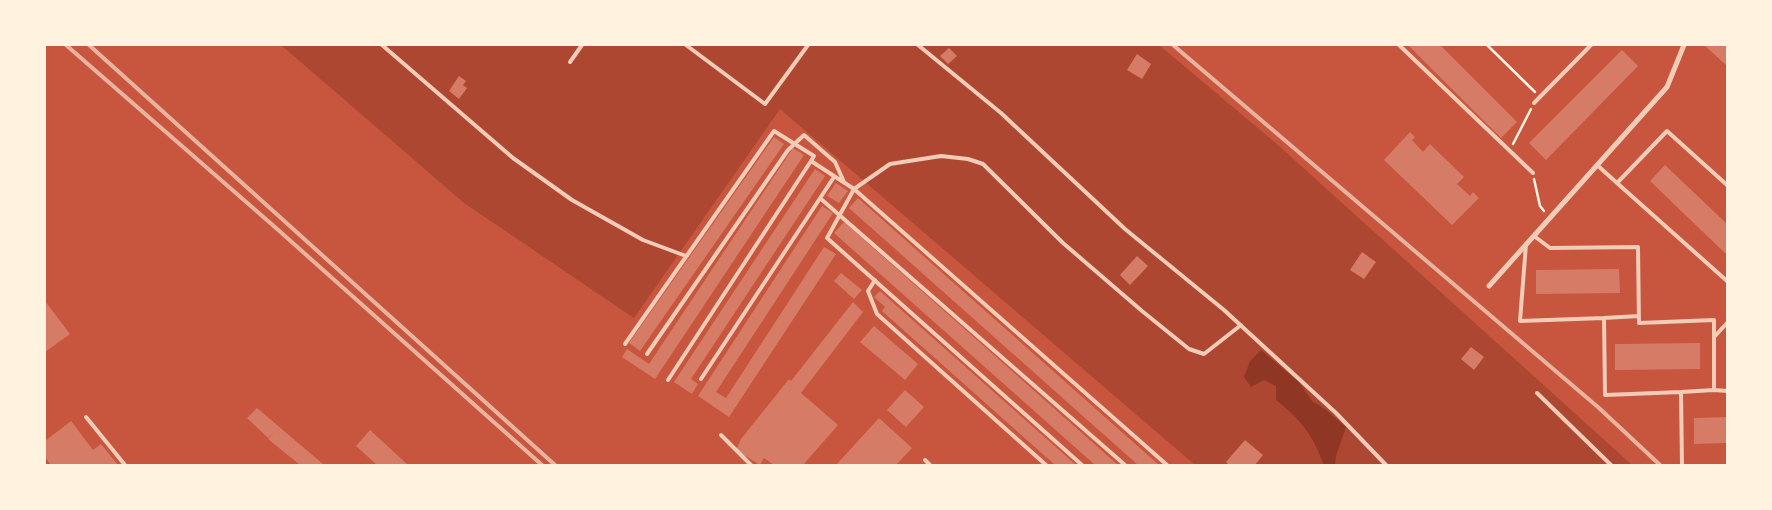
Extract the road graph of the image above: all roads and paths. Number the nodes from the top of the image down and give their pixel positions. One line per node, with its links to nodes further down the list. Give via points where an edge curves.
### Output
1 (382, 45): 26 (lane, via 513,158 572,200 643,240)
2 (582, 45): 10 (lane)
3 (686, 45): 4 (lane, via 765,104)
4 (808, 45)
5 (918, 45): 33 (lane, via 1001,113 1125,229)
6 (1400, 45): 13 (lane)
7 (1488, 45): 11 (path)
8 (1591, 45): 11 (lane)
9 (1684, 45): 15 (street, via 1667,87)
10 (570, 62)
11 (1540, 97): 12 (lane)
12 (1534, 103): 13 (path)
13 (1510, 151): 16 (lane)
14 (810, 161): 17 (lane); 26 (lane, via 814,156 774,131); 38 (lane)
15 (1597, 165): 19 (lane); 23 (street)
16 (1533, 173): 23 (path, via 1540,206)
17 (834, 177): 18 (lane); 22 (lane)
18 (844, 182): 21 (lane); 36 (lane, via 835,162 804,135 788,150)
19 (1617, 184): 20 (lane, via 1667,131); 28 (lane)
20 (1727, 186)
21 (854, 189): 27 (lane, via 826,238); 33 (lane, via 890,164 941,156 983,164 1063,243 1189,348 1204,354); 52 (lane)
22 (821, 199): 37 (lane); 51 (lane)
23 (1550, 218): 24 (street)
24 (1534, 236): 25 (street); 30 (lane, via 1550,248 1638,247)
25 (1526, 244): 29 (street); 31 (lane, via 1520,321)
26 (686, 256): 35 (lane)
27 (875, 280): 49 (lane, via 868,291 878,314); 50 (lane)
28 (1727, 281)
29 (1489, 286)
30 (1639, 316): 31 (lane); 34 (lane, via 1639,323 1714,320)
31 (1604, 318): 41 (lane, via 1605,395)
32 (1727, 322): 34 (lane)
33 (1241, 325): 53 (lane, via 1336,413)
34 (1715, 336): 39 (lane)
35 (625, 344)
36 (647, 354)
37 (702, 378)
38 (668, 380)
39 (1714, 390): 40 (lane); 41 (lane)
40 (1727, 391)
41 (1682, 392): 55 (lane)
42 (1537, 393): 54 (lane)
43 (86, 417): 46 (lane)
44 (721, 435): 47 (lane)
45 (925, 460): 48 (lane)
46 (126, 465)
47 (751, 465)
48 (930, 465)
49 (1046, 465)
50 (1082, 465)
51 (1126, 465)
52 (1167, 465)
53 (1386, 465)
54 (1611, 465)
55 (1682, 465)

